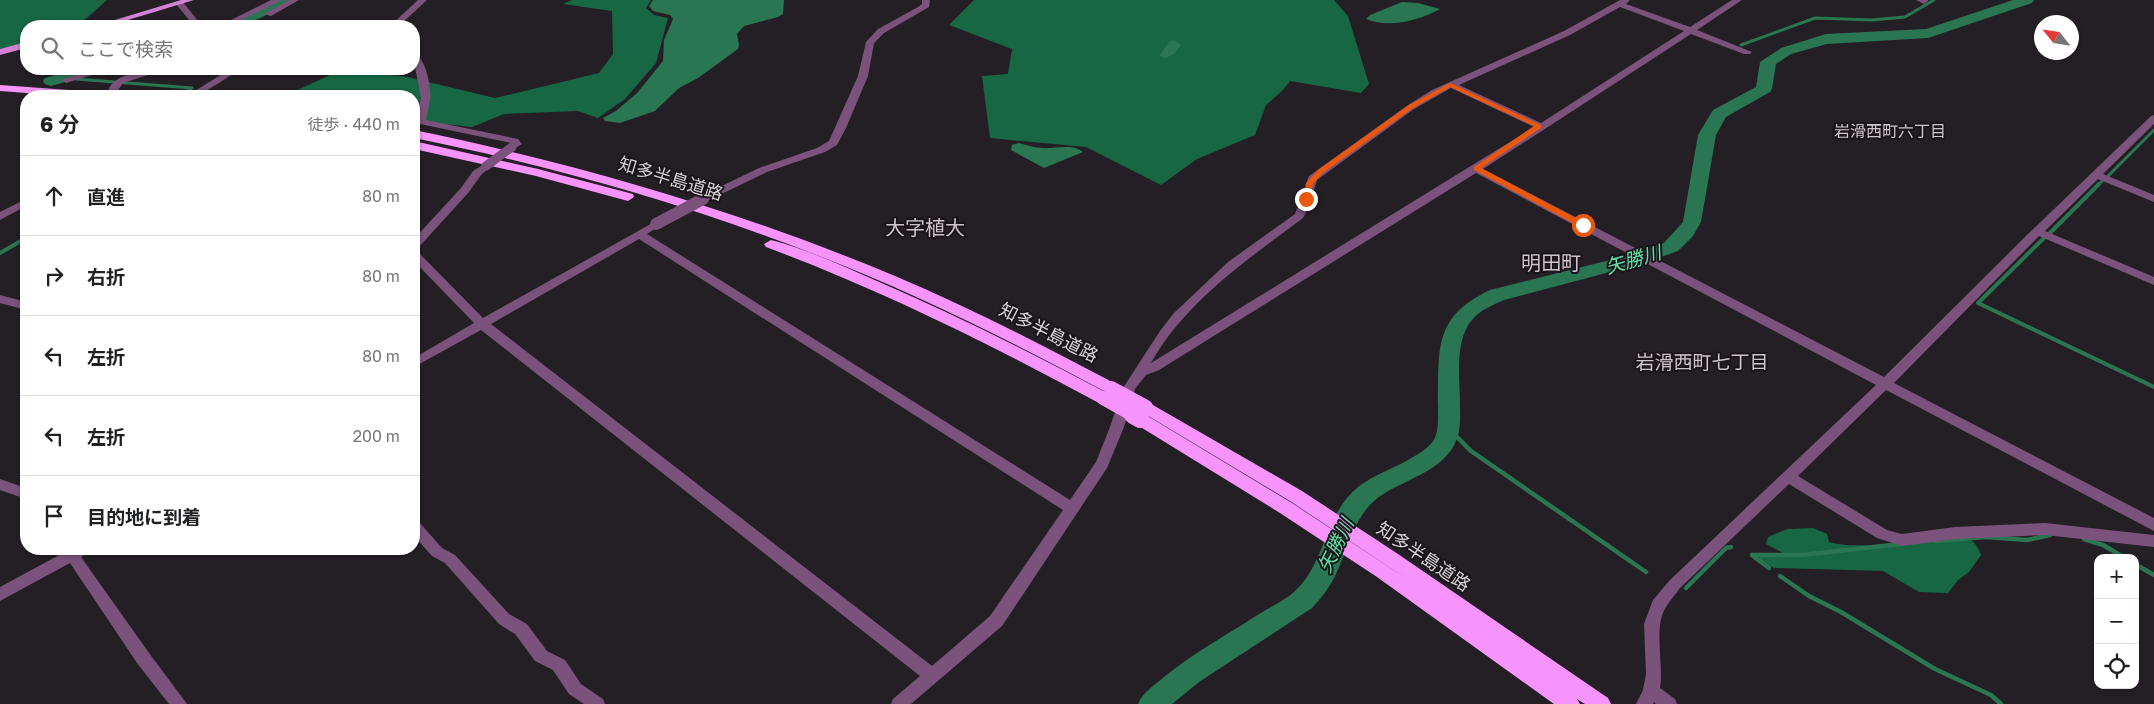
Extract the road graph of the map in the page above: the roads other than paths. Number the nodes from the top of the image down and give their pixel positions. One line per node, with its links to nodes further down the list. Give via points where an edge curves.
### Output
1 (190, 0): 8 (main road)
2 (278, 0): 11 (street)
3 (295, 0): 12 (street)
4 (423, 0): 13 (street)
5 (926, 0): 41 (street, bridge, via 921,9 881,31 870,42 863,76 833,143 763,170)
6 (1738, 0): 14 (street)
7 (1622, 2): 14 (street); 23 (street, via 1567,33)
8 (180, 4): 9 (main road); 10 (street)
9 (121, 20)
10 (193, 20)
11 (236, 20)
12 (254, 20)
13 (401, 20)
14 (1690, 30): 17 (street); 31 (street)
15 (20, 47): 16 (main road)
16 (0, 52)
17 (1748, 52)
18 (420, 64): 42 (street, bridge, via 426,98 423,122 516,144 477,173)
19 (84, 75): 22 (street)
20 (141, 75): 26 (street, via 120,81)
21 (226, 75): 27 (street)
22 (66, 80)
23 (1450, 84): 31 (street); 49 (street, via 1411,107 1313,178 1304,210 1299,216 1232,264 1178,316)
24 (0, 88): 25 (highway)
25 (44, 90)
26 (112, 90)
27 (202, 90)
28 (0, 94): 29 (highway)
29 (20, 95)
30 (2154, 118): 35 (street)
31 (1539, 126): 34 (street)
32 (420, 135): 51 (highway, 知多半島道路, via 632,187 795,242 956,309)
33 (420, 146): 51 (highway, 知多半島道路, via 646,202 786,250 947,318)
34 (1476, 168): 49 (street, via 1155,367); 50 (street)
35 (2096, 176): 36 (street); 40 (street)
36 (2154, 199)
37 (20, 204): 38 (street)
38 (5, 210): 39 (street)
39 (0, 217)
40 (2038, 232): 44 (street); 50 (street)
41 (640, 234): 47 (street); 55 (street)
42 (420, 239)
43 (420, 261): 47 (street)
44 (2154, 281)
45 (0, 299): 46 (street)
46 (20, 304)
47 (482, 324): 48 (street); 63 (street)
48 (420, 360)
49 (1141, 372): 55 (street, via 1129,388 1102,464)
50 (1886, 383): 52 (street); 56 (street)
51 (1107, 393): 61 (highway, 知多半島道路, bridge, via 1291,502)
52 (1787, 476): 58 (street, via 1895,539 2045,529); 64 (street, via 1675,584 1658,605 1652,624 1654,674)
53 (0, 484): 54 (street)
54 (20, 492)
55 (1072, 508): 63 (street, via 996,620)
56 (2154, 525)
57 (420, 533): 66 (street, via 437,552 450,558 504,618 521,629 541,656 559,665 575,689)
58 (2154, 541)
59 (67, 555): 62 (street)
60 (77, 555): 65 (street, via 143,658)
61 (1388, 565): 68 (highway, 知多半島道路); 69 (highway, 知多半島道路)
62 (0, 595)
63 (933, 676): 67 (street)
64 (1647, 697): 70 (street)
65 (179, 704)
66 (597, 704)
67 (899, 704)
68 (1570, 704)
69 (1601, 704)
70 (1669, 704)

